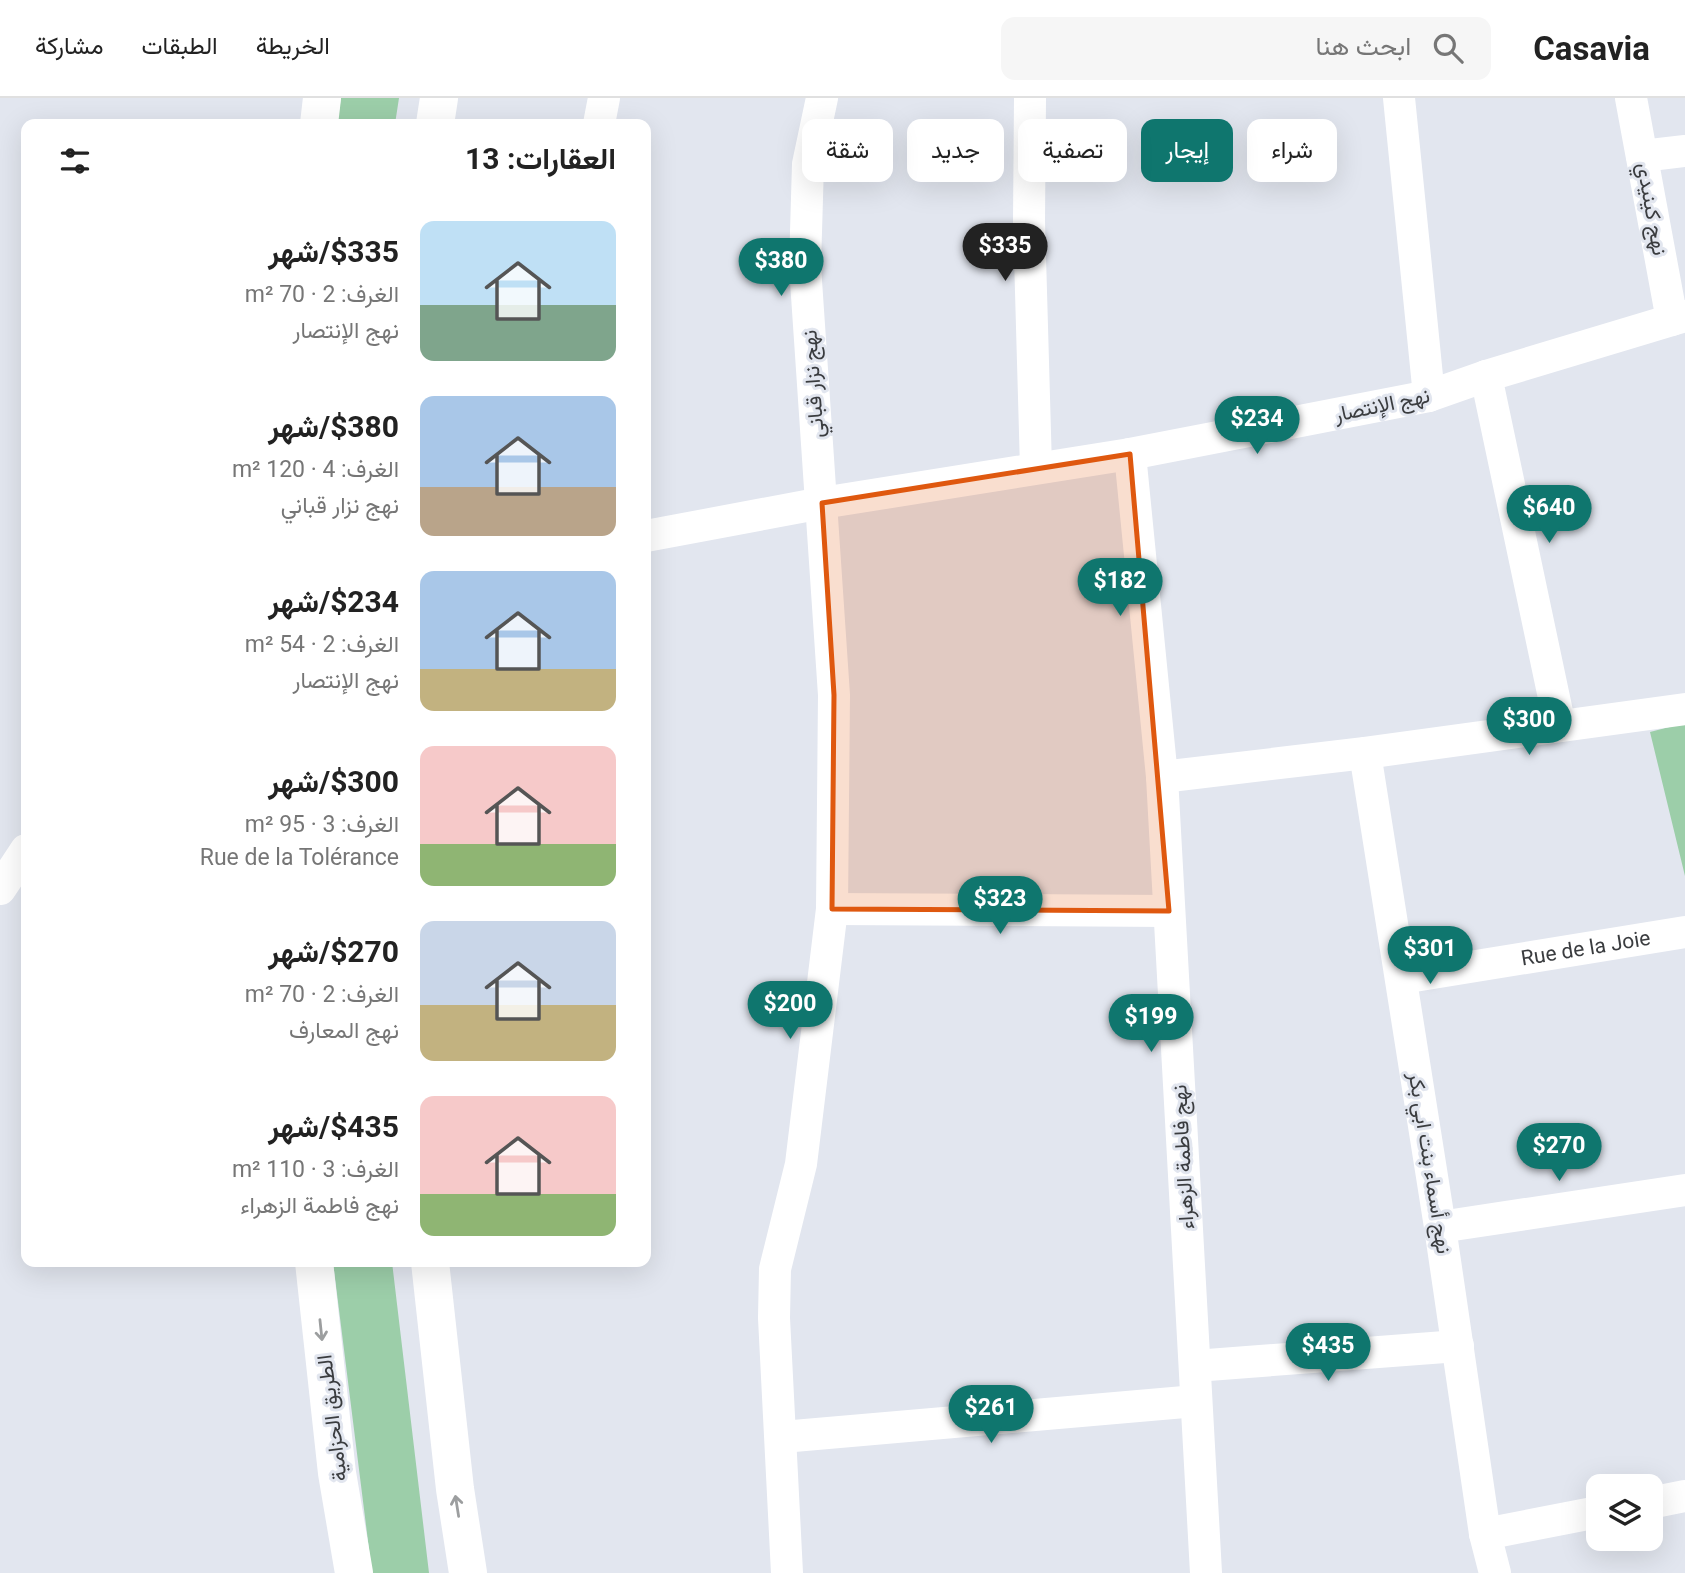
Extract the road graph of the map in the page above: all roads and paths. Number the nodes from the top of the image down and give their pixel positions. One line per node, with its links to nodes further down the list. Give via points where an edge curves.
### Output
1 (322, 98): 8 (highway)
2 (439, 98): 9 (highway)
3 (604, 98): 10 (street)
4 (822, 98): 18 (street, نهج نزار قباني, via 808,164 805,266)
5 (1030, 98): 17 (street)
6 (1399, 98): 15 (street)
7 (1631, 98): 12 (street, نهج كينيدي)
8 (320, 119)
9 (436, 119)
10 (600, 119)
11 (1685, 151): 12 (street)
12 (1642, 156): 13 (street, نهج كينيدي)
13 (1678, 318): 14 (street, نهج الإنتصار)
14 (1486, 376): 15 (street, نهج الإنتصار); 21 (street)
15 (1429, 396): 16 (street, نهج الإنتصار)
16 (1130, 454): 17 (street, نهج الإنتصار); 23 (street, نهج فاطمة الزهراء)
17 (1036, 468): 18 (street, نهج الإنتصار)
18 (822, 503): 19 (street, نهج الإنتصار); 26 (street, نهج نزار قباني, via 834,695)
19 (651, 535)
20 (1685, 709): 21 (street)
21 (1560, 726): 22 (street)
22 (1365, 753): 23 (street); 29 (street, نهج أسماء بنت ابي بكر)
23 (1162, 776): 27 (street, نهج فاطمة الزهراء)
24 (21, 858): 25 (street)
25 (0, 889)
26 (832, 909): 27 (street); 37 (street, نهج نزار قباني, via 801,1164 775,1269)
27 (1169, 911): 35 (street, نهج فاطمة الزهراء)
28 (1685, 932): 29 (street, Rue de la Joie)
29 (1402, 978): 31 (street, نهج أسماء بنت ابي بكر)
30 (1685, 1190): 31 (street)
31 (1440, 1227): 34 (street, نهج أسماء بنت ابي بكر)
32 (315, 1267): 42 (highway, الطريق الحزامية, one-way to 42, via 337,1473)
33 (430, 1267): 43 (highway, one-way to 33)
34 (1458, 1346): 35 (street); 41 (street, نهج أسماء بنت ابي بكر)
35 (1195, 1366): 36 (street, نهج فاطمة الزهراء)
36 (1196, 1401): 37 (street); 45 (street, نهج فاطمة الزهراء)
37 (782, 1437): 44 (street, نهج نزار قباني)
38 (1685, 1496): 39 (street)
39 (1663, 1500)
40 (1586, 1515): 41 (street)
41 (1485, 1534): 46 (street, نهج أسماء بنت ابي بكر)
42 (354, 1573)
43 (468, 1573)
44 (787, 1573)
45 (1206, 1573)
46 (1496, 1573)

